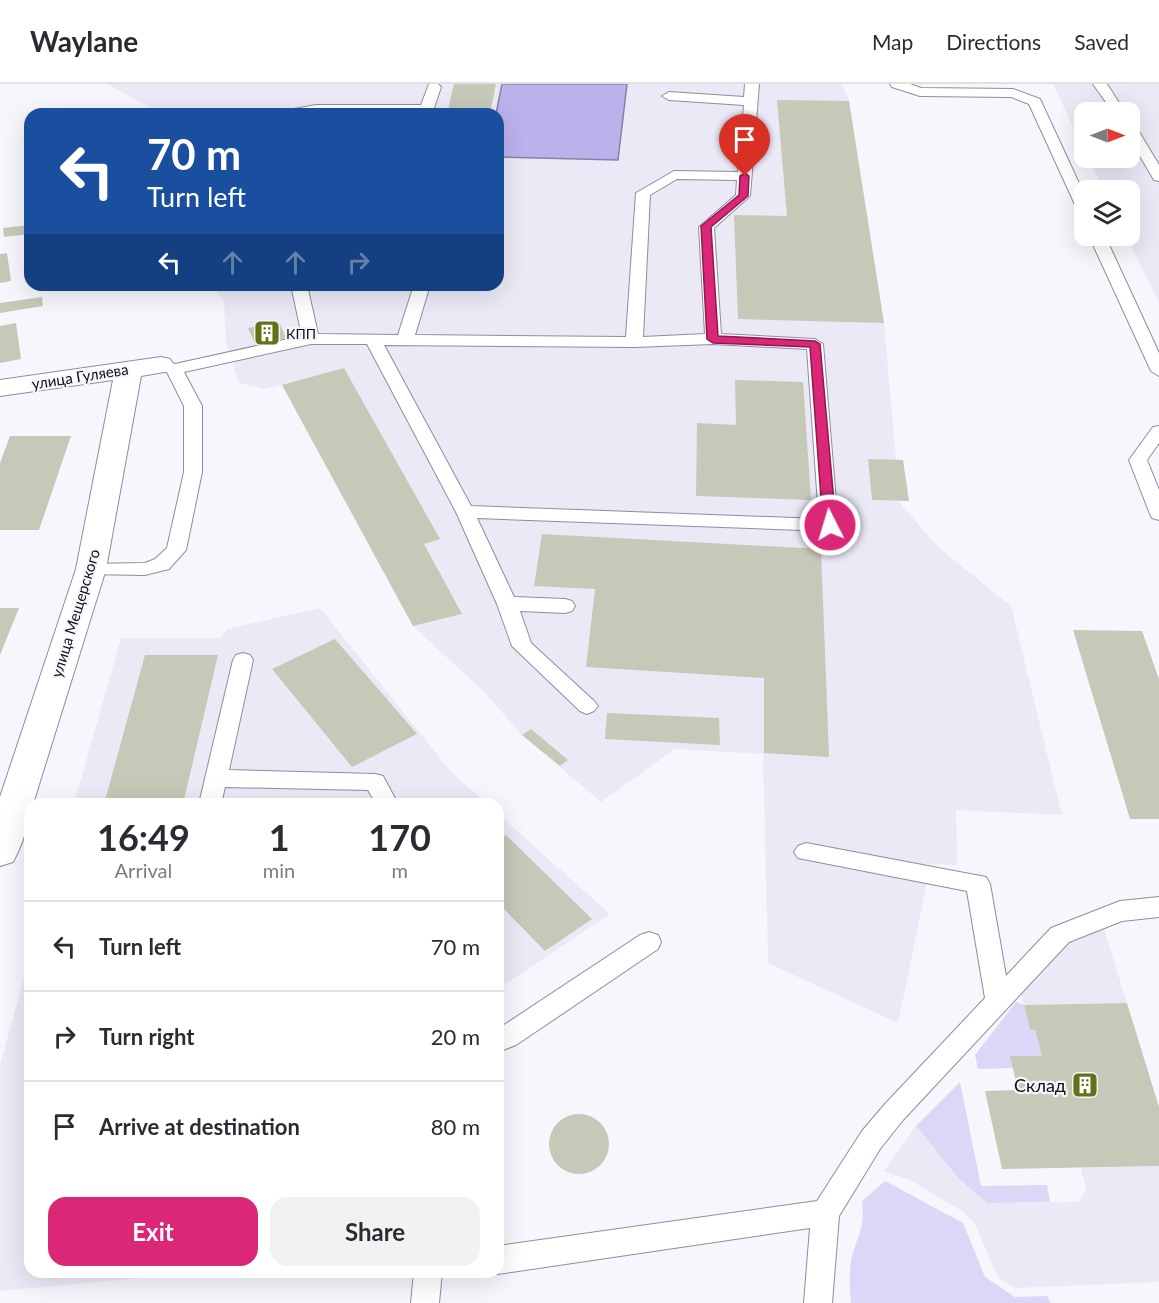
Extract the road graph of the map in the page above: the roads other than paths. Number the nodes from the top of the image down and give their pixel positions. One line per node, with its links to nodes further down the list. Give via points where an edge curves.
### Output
1 (752, 84): 6 (lane)
2 (897, 84): 12 (lane, via 920,92 1013,93 1035,102)
3 (1100, 84): 7 (lane)
4 (434, 87): 8 (lane)
5 (669, 96): 6 (lane)
6 (751, 101): 10 (lane)
7 (1112, 102)
8 (425, 108)
9 (1140, 145): 11 (lane)
10 (745, 176): 17 (lane, via 743,196 706,226); 20 (lane, via 674,176 643,193)
11 (1159, 177)
12 (1074, 187)
13 (1102, 246): 23 (lane)
14 (299, 291): 16 (lane)
15 (420, 291): 19 (lane)
16 (311, 339): 18 (lane); 21 (lane)
17 (713, 339): 20 (lane); 26 (lane, via 815,344 830,525)
18 (374, 340): 19 (lane); 26 (lane)
19 (405, 340): 20 (lane)
20 (634, 342)
21 (167, 367): 22 (street, улица Гуляева); 28 (lane, via 193,406 193,472 176,550 162,564 145,568)
22 (129, 368): 24 (street, улица Гуляева); 28 (street, улица Мещерского)
23 (1159, 371)
24 (0, 388)
25 (1159, 431): 27 (lane, via 1137,460)
26 (465, 513): 29 (lane)
27 (1159, 514)
28 (91, 568): 36 (street, улица Мещерского)
29 (507, 604): 30 (lane); 32 (lane, via 522,646)
30 (565, 606)
31 (243, 660): 33 (lane)
32 (587, 706)
33 (216, 778): 34 (lane); 35 (lane, via 375,782)
34 (211, 798)
35 (384, 798)
36 (0, 852)
37 (806, 852): 40 (lane, via 978,884)
38 (1159, 907): 40 (lane, via 1120,911 1060,935)
39 (649, 942): 41 (lane)
40 (999, 1002): 42 (lane, via 871,1140)
41 (504, 1039)
42 (825, 1213): 43 (lane); 46 (lane)
43 (504, 1259)
44 (427, 1278): 45 (lane)
45 (425, 1303)
46 (818, 1303)

